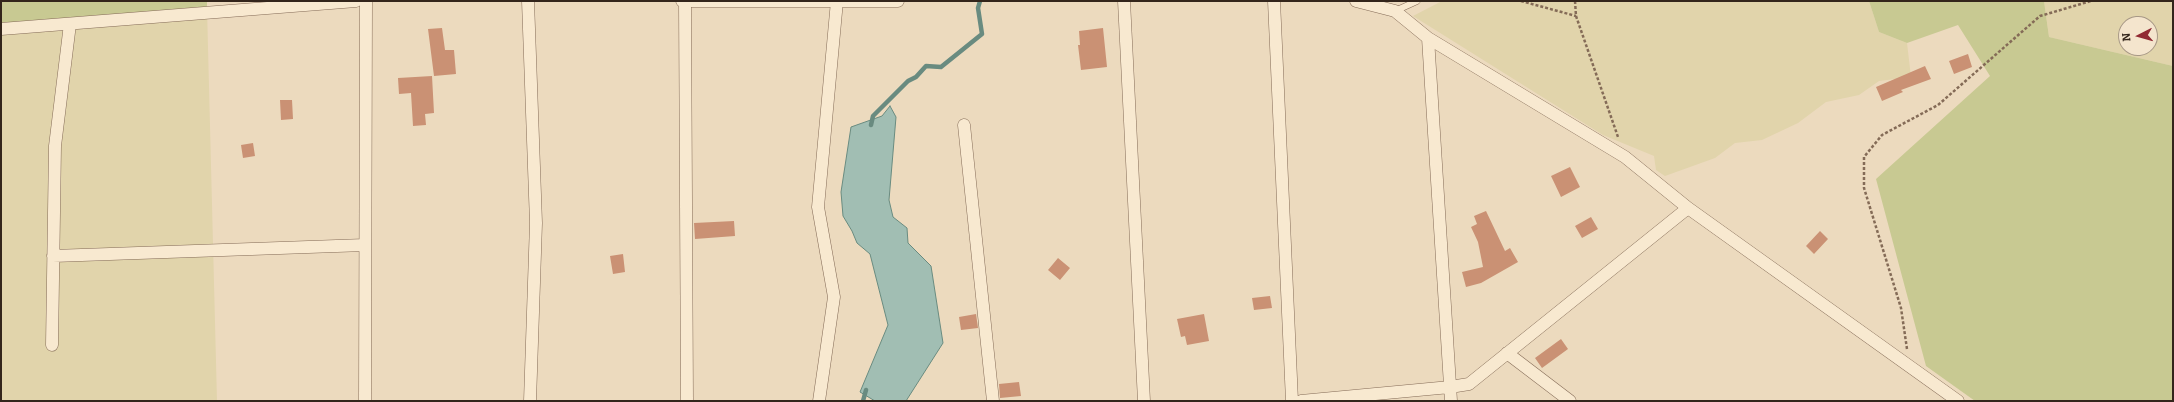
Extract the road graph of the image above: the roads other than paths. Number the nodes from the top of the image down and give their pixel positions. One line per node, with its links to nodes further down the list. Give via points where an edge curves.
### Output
1 (356, 1): 12 (street)
2 (366, 1): 17 (street)
3 (528, 1): 23 (street, via 536,224)
4 (683, 1): 10 (street); 24 (street)
5 (898, 1): 10 (street)
6 (1124, 1): 27 (street)
7 (1274, 1): 28 (street)
8 (1356, 1): 11 (street)
9 (1417, 1): 11 (lane)
10 (837, 2): 25 (street, via 818,207 834,297)
11 (1395, 11): 14 (street)
12 (70, 24): 13 (street); 18 (street, via 55,146)
13 (1, 30)
14 (1428, 38): 16 (street, via 1625,156); 21 (street)
15 (964, 125): 26 (street)
16 (1688, 208): 20 (street); 32 (street)
17 (366, 245): 18 (street); 22 (street)
18 (53, 256): 19 (street)
19 (52, 345)
20 (1507, 353): 21 (street, via 1469,384); 31 (street)
21 (1450, 388): 29 (street); 30 (street)
22 (365, 401)
23 (530, 401)
24 (687, 401)
25 (819, 401)
26 (993, 401)
27 (1144, 401)
28 (1292, 401)
29 (1301, 401)
30 (1451, 401)
31 (1570, 401)
32 (1958, 401)

